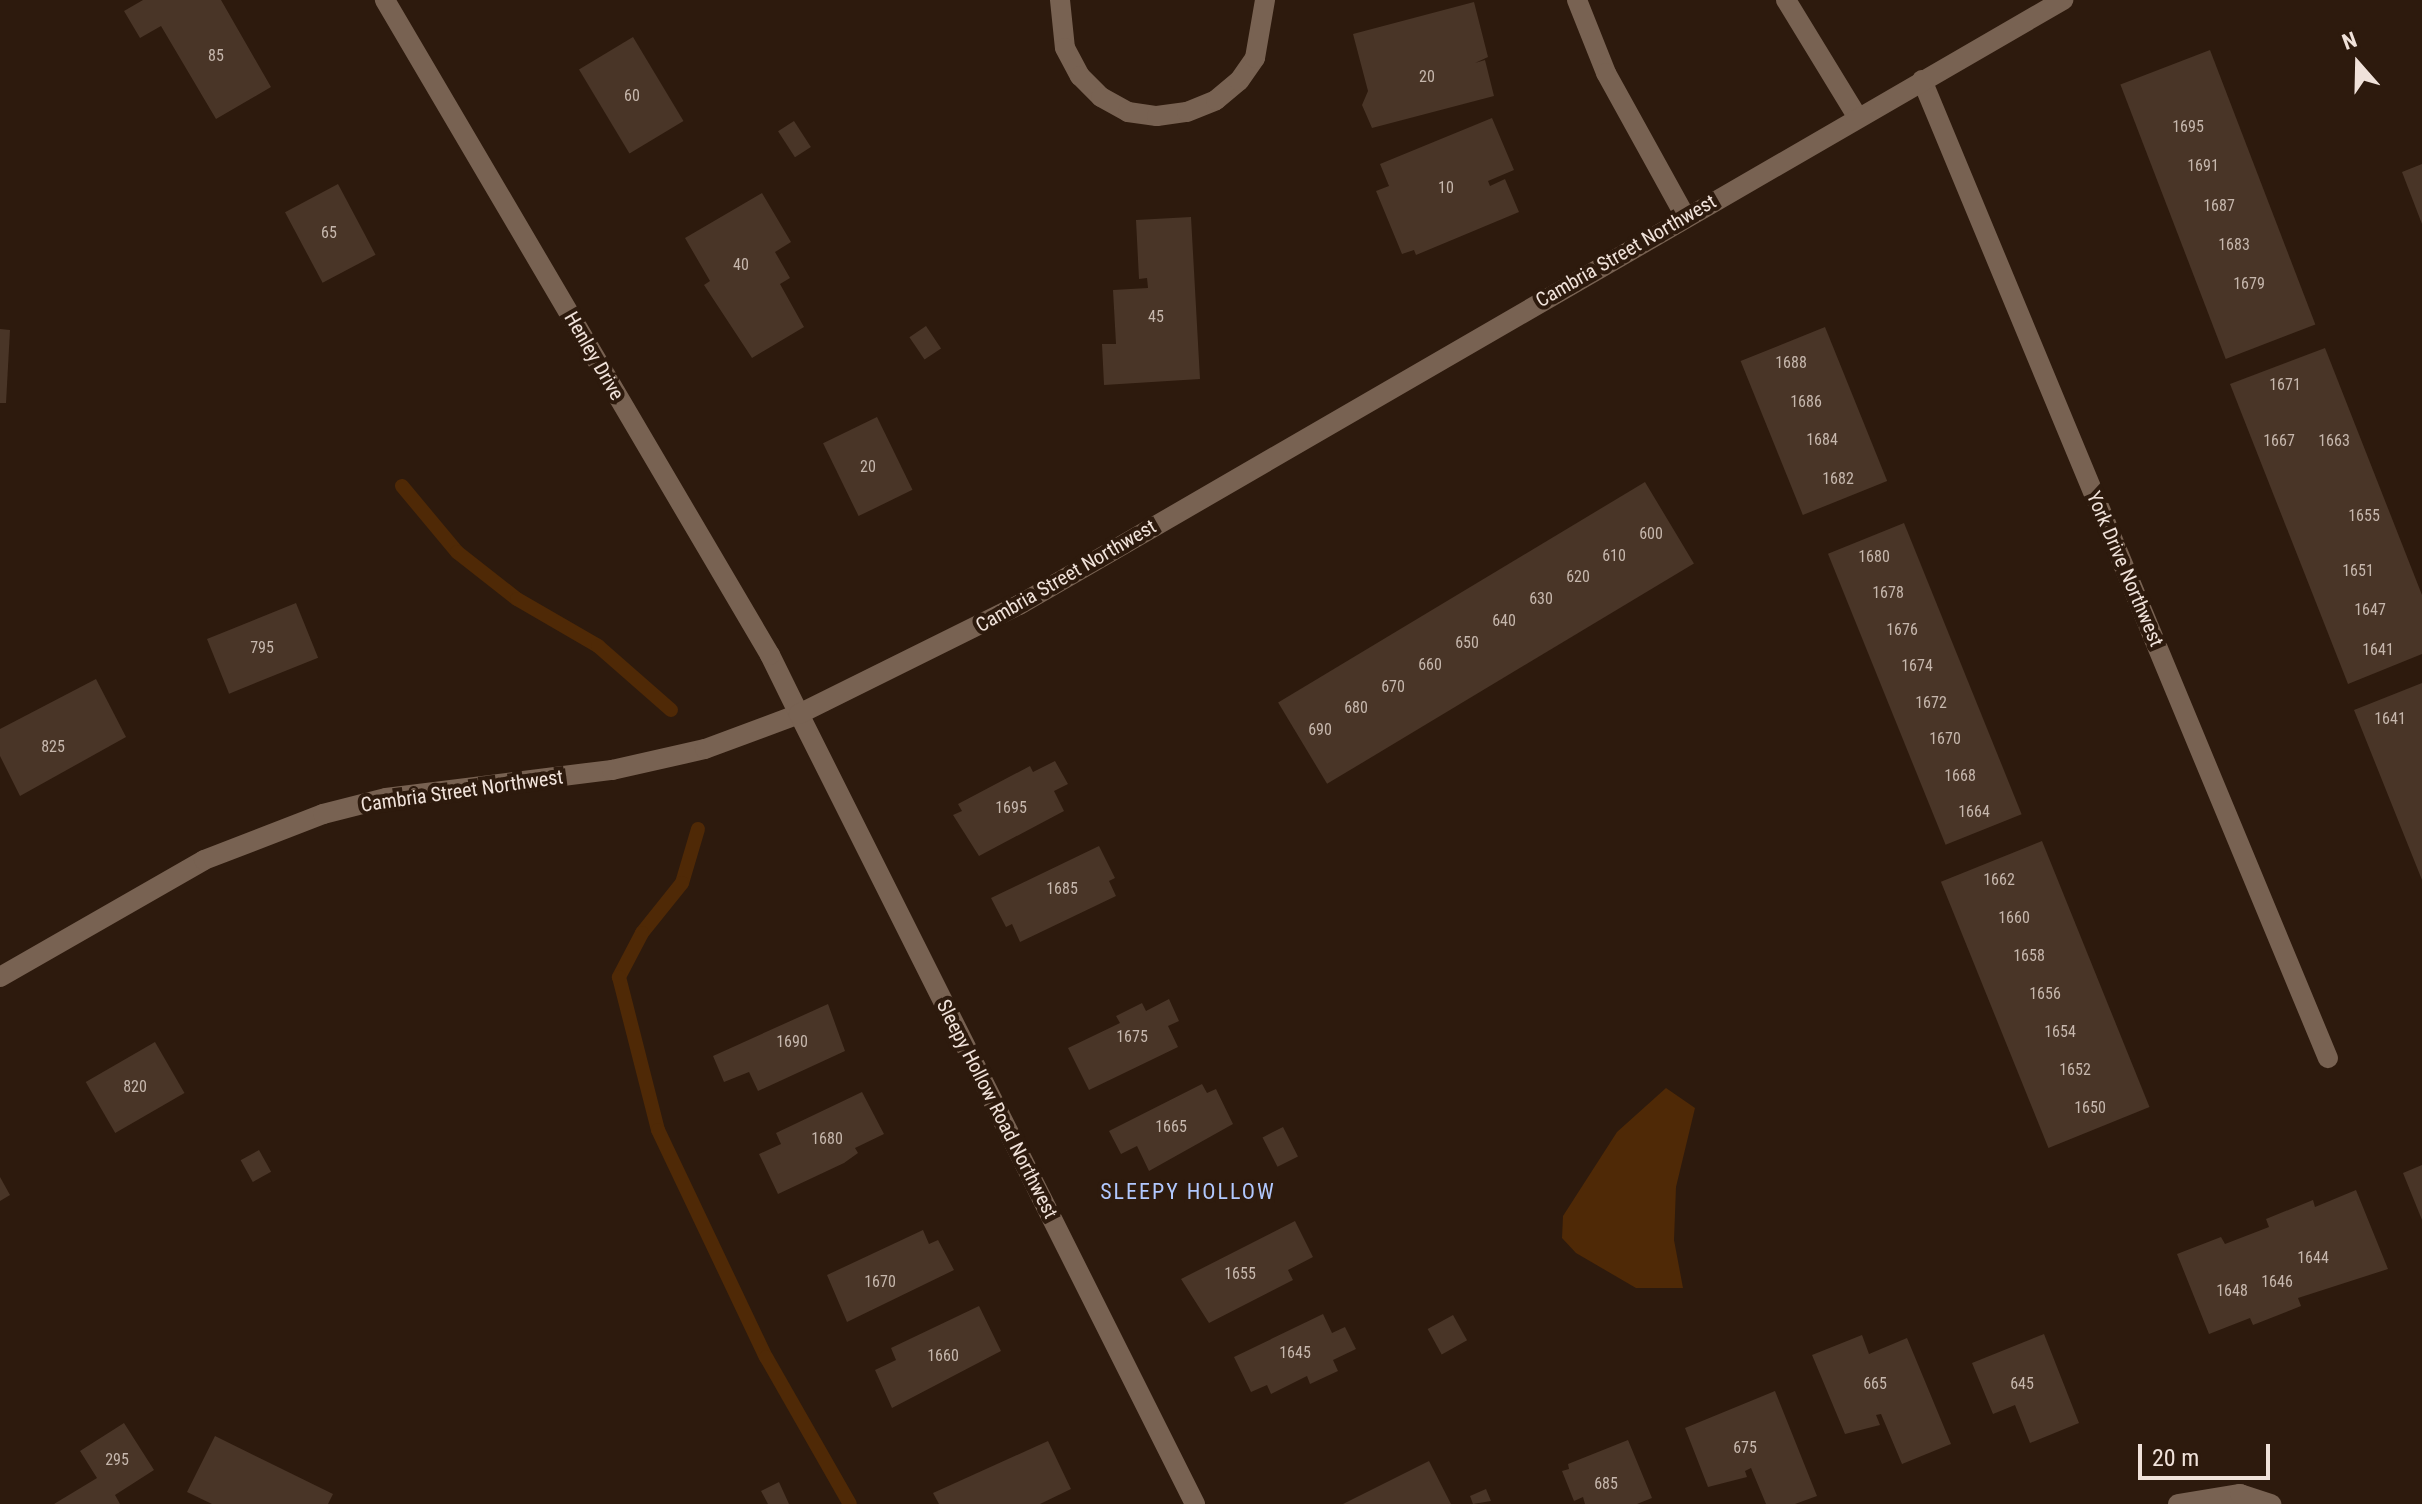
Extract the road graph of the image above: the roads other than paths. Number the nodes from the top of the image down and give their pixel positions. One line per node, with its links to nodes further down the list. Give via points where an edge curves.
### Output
1 (385, 0): 10 (street, Henley Drive, via 770,655)
2 (1060, 0): 3 (street, via 1065,48 1080,76 1101,97 1128,112 1157,116 1216,100 1239,81 1255,58)
3 (1265, 0)
4 (1577, 0): 9 (street, via 1606,73)
5 (1786, 0): 8 (street)
6 (2063, 0): 7 (street, Cambria Street Northwest)
7 (1922, 80): 8 (street, Cambria Street Northwest); 12 (street, York Drive Northwest)
8 (1858, 118): 9 (street, Cambria Street Northwest)
9 (1685, 216): 10 (street, Cambria Street Northwest, via 1019,605)
10 (799, 714): 11 (street, Cambria Street Northwest, via 705,749 612,770 386,798 323,814 204,860); 13 (street, Sleepy Hollow Road Northwest)
11 (0, 977)
12 (2328, 1058)
13 (1195, 1504)
14 (2178, 1504): 15 (street, via 2240,1494)
15 (2271, 1504)

